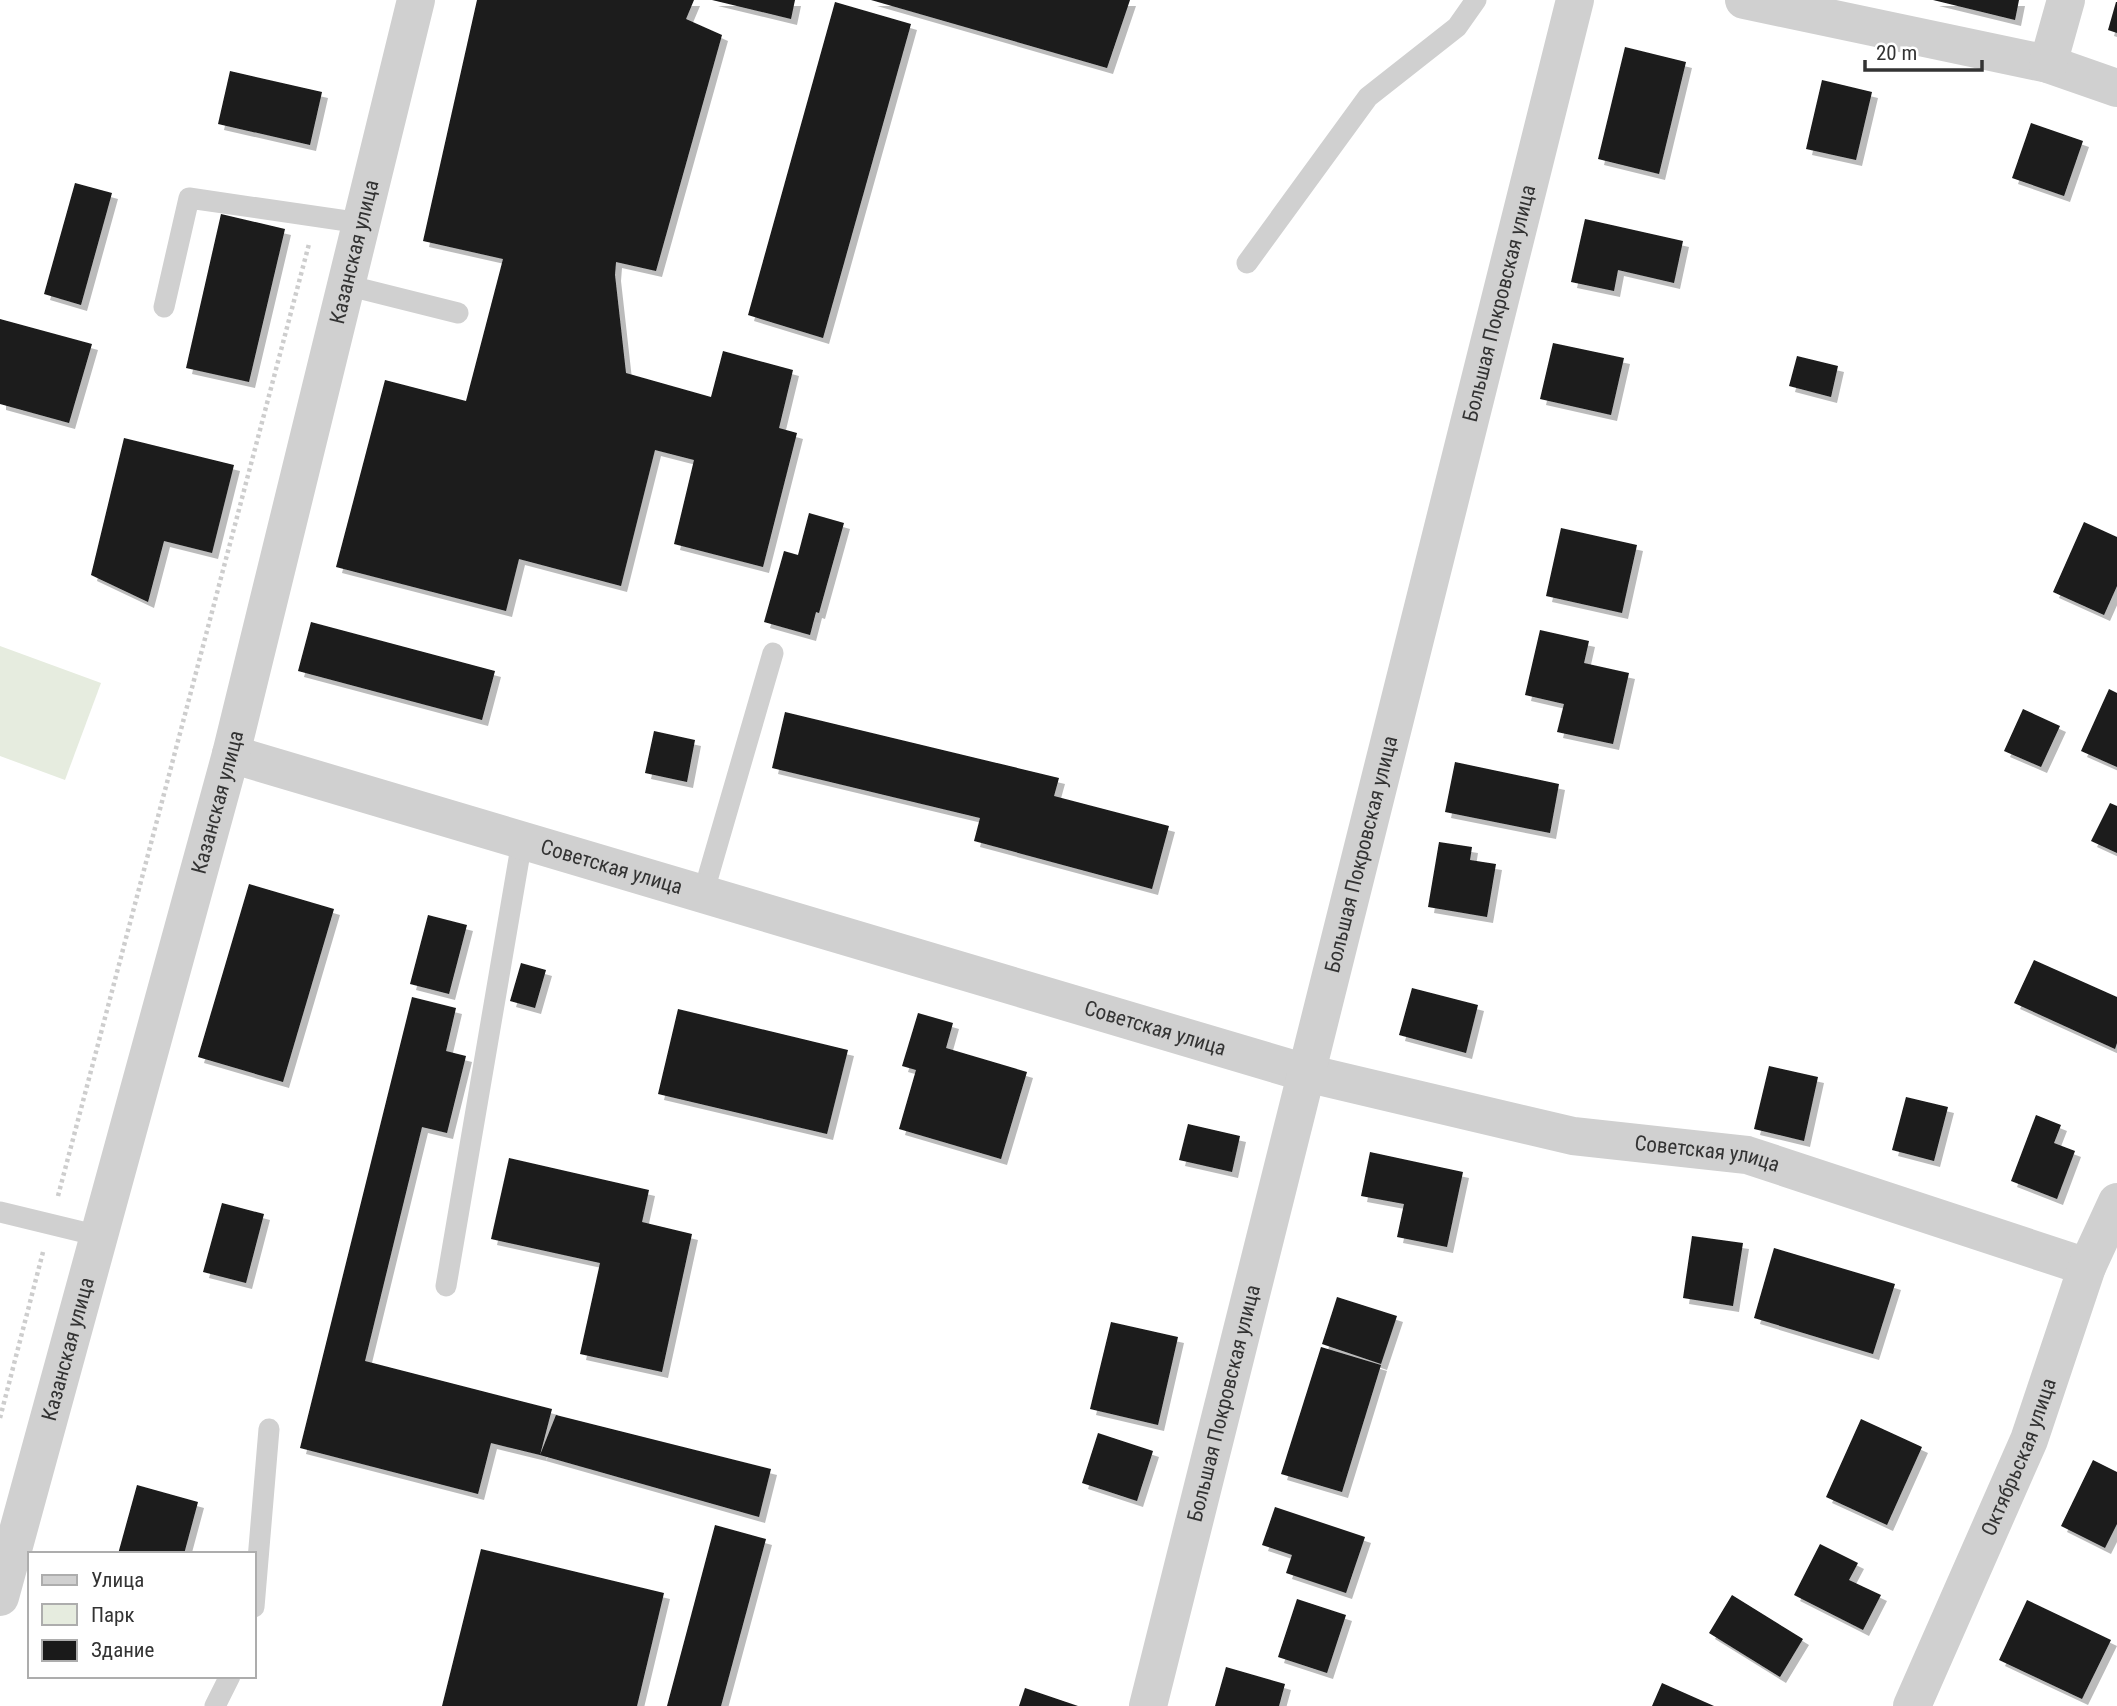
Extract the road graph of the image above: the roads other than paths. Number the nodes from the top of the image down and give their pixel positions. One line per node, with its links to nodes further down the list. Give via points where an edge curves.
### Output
1 (416, 0): 8 (street, Казанская улица)
2 (1476, 0): 9 (lane, via 1457,27 1368,97)
3 (1575, 0): 17 (street, Большая Покровская улица)
4 (1744, 0): 6 (street)
5 (2066, 0): 6 (street)
6 (2048, 64): 7 (street)
7 (2117, 88)
8 (361, 223): 10 (street, Казанская улица); 11 (lane, via 189,198)
9 (1247, 264)
10 (346, 285): 12 (lane); 14 (street, Казанская улица)
11 (164, 307)
12 (458, 313)
13 (773, 653): 16 (lane)
14 (231, 754): 15 (street, Советская улица); 20 (street, Казанская улица)
15 (522, 841): 16 (street, Советская улица); 22 (lane)
16 (703, 894): 17 (street, Советская улица)
17 (1306, 1073): 21 (street, Советская улица, via 1573,1136 1747,1155); 28 (street, Большая Покровская улица)
18 (2117, 1202): 21 (street, Октябрьская улица)
19 (0, 1212): 20 (lane)
20 (99, 1236): 25 (street, Казанская улица)
21 (2087, 1267): 29 (street, Октябрьская улица, via 2029,1440)
22 (446, 1286)
23 (269, 1429): 24 (lane)
24 (256, 1583)
25 (0, 1597)
26 (229, 1678): 27 (lane)
27 (215, 1706)
28 (1148, 1706)
29 (1912, 1706)

